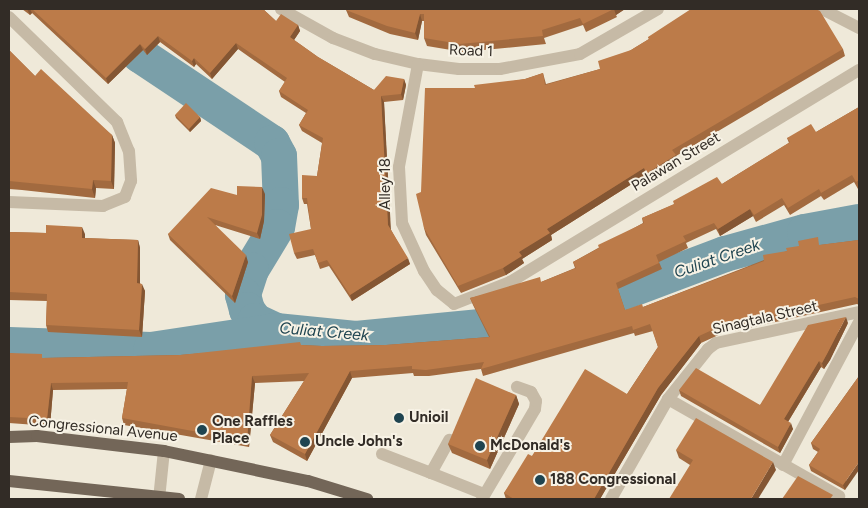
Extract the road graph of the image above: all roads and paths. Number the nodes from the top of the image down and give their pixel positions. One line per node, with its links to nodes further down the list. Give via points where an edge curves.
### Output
1 (281, 9): 6 (street, Road 1, via 333,38 375,54)
2 (658, 9): 6 (street, Road 1, via 580,54 540,64 492,69)
3 (822, 9): 5 (street)
4 (9, 16): 8 (street, via 117,122 129,151 131,181 125,197 103,206)
5 (859, 28)
6 (418, 64): 9 (street, Alley 18, via 399,167 402,223 424,271 437,290 454,304)
7 (859, 70): 9 (street, Palawan Street)
8 (9, 202)
9 (510, 282)
10 (859, 312): 13 (street, Sinagtala Street, via 716,343)
11 (859, 322): 19 (street)
12 (518, 387): 23 (street, via 531,392 536,400 535,409)
13 (668, 399): 19 (street); 28 (street, Sinagtala Street)
14 (9, 437): 16 (main road, Congressional Avenue, via 36,436)
15 (449, 440): 20 (street)
16 (164, 451): 18 (main road, Congressional Avenue); 24 (street)
17 (382, 454): 20 (street)
18 (211, 460): 26 (street); 27 (main road, Congressional Avenue, via 308,481)
19 (783, 465): 22 (street)
20 (431, 473): 23 (street)
21 (9, 481): 24 (main road)
22 (839, 496)
23 (483, 497)
24 (159, 498): 25 (main road)
25 (179, 499)
26 (201, 499)
27 (367, 499)
28 (611, 499)

